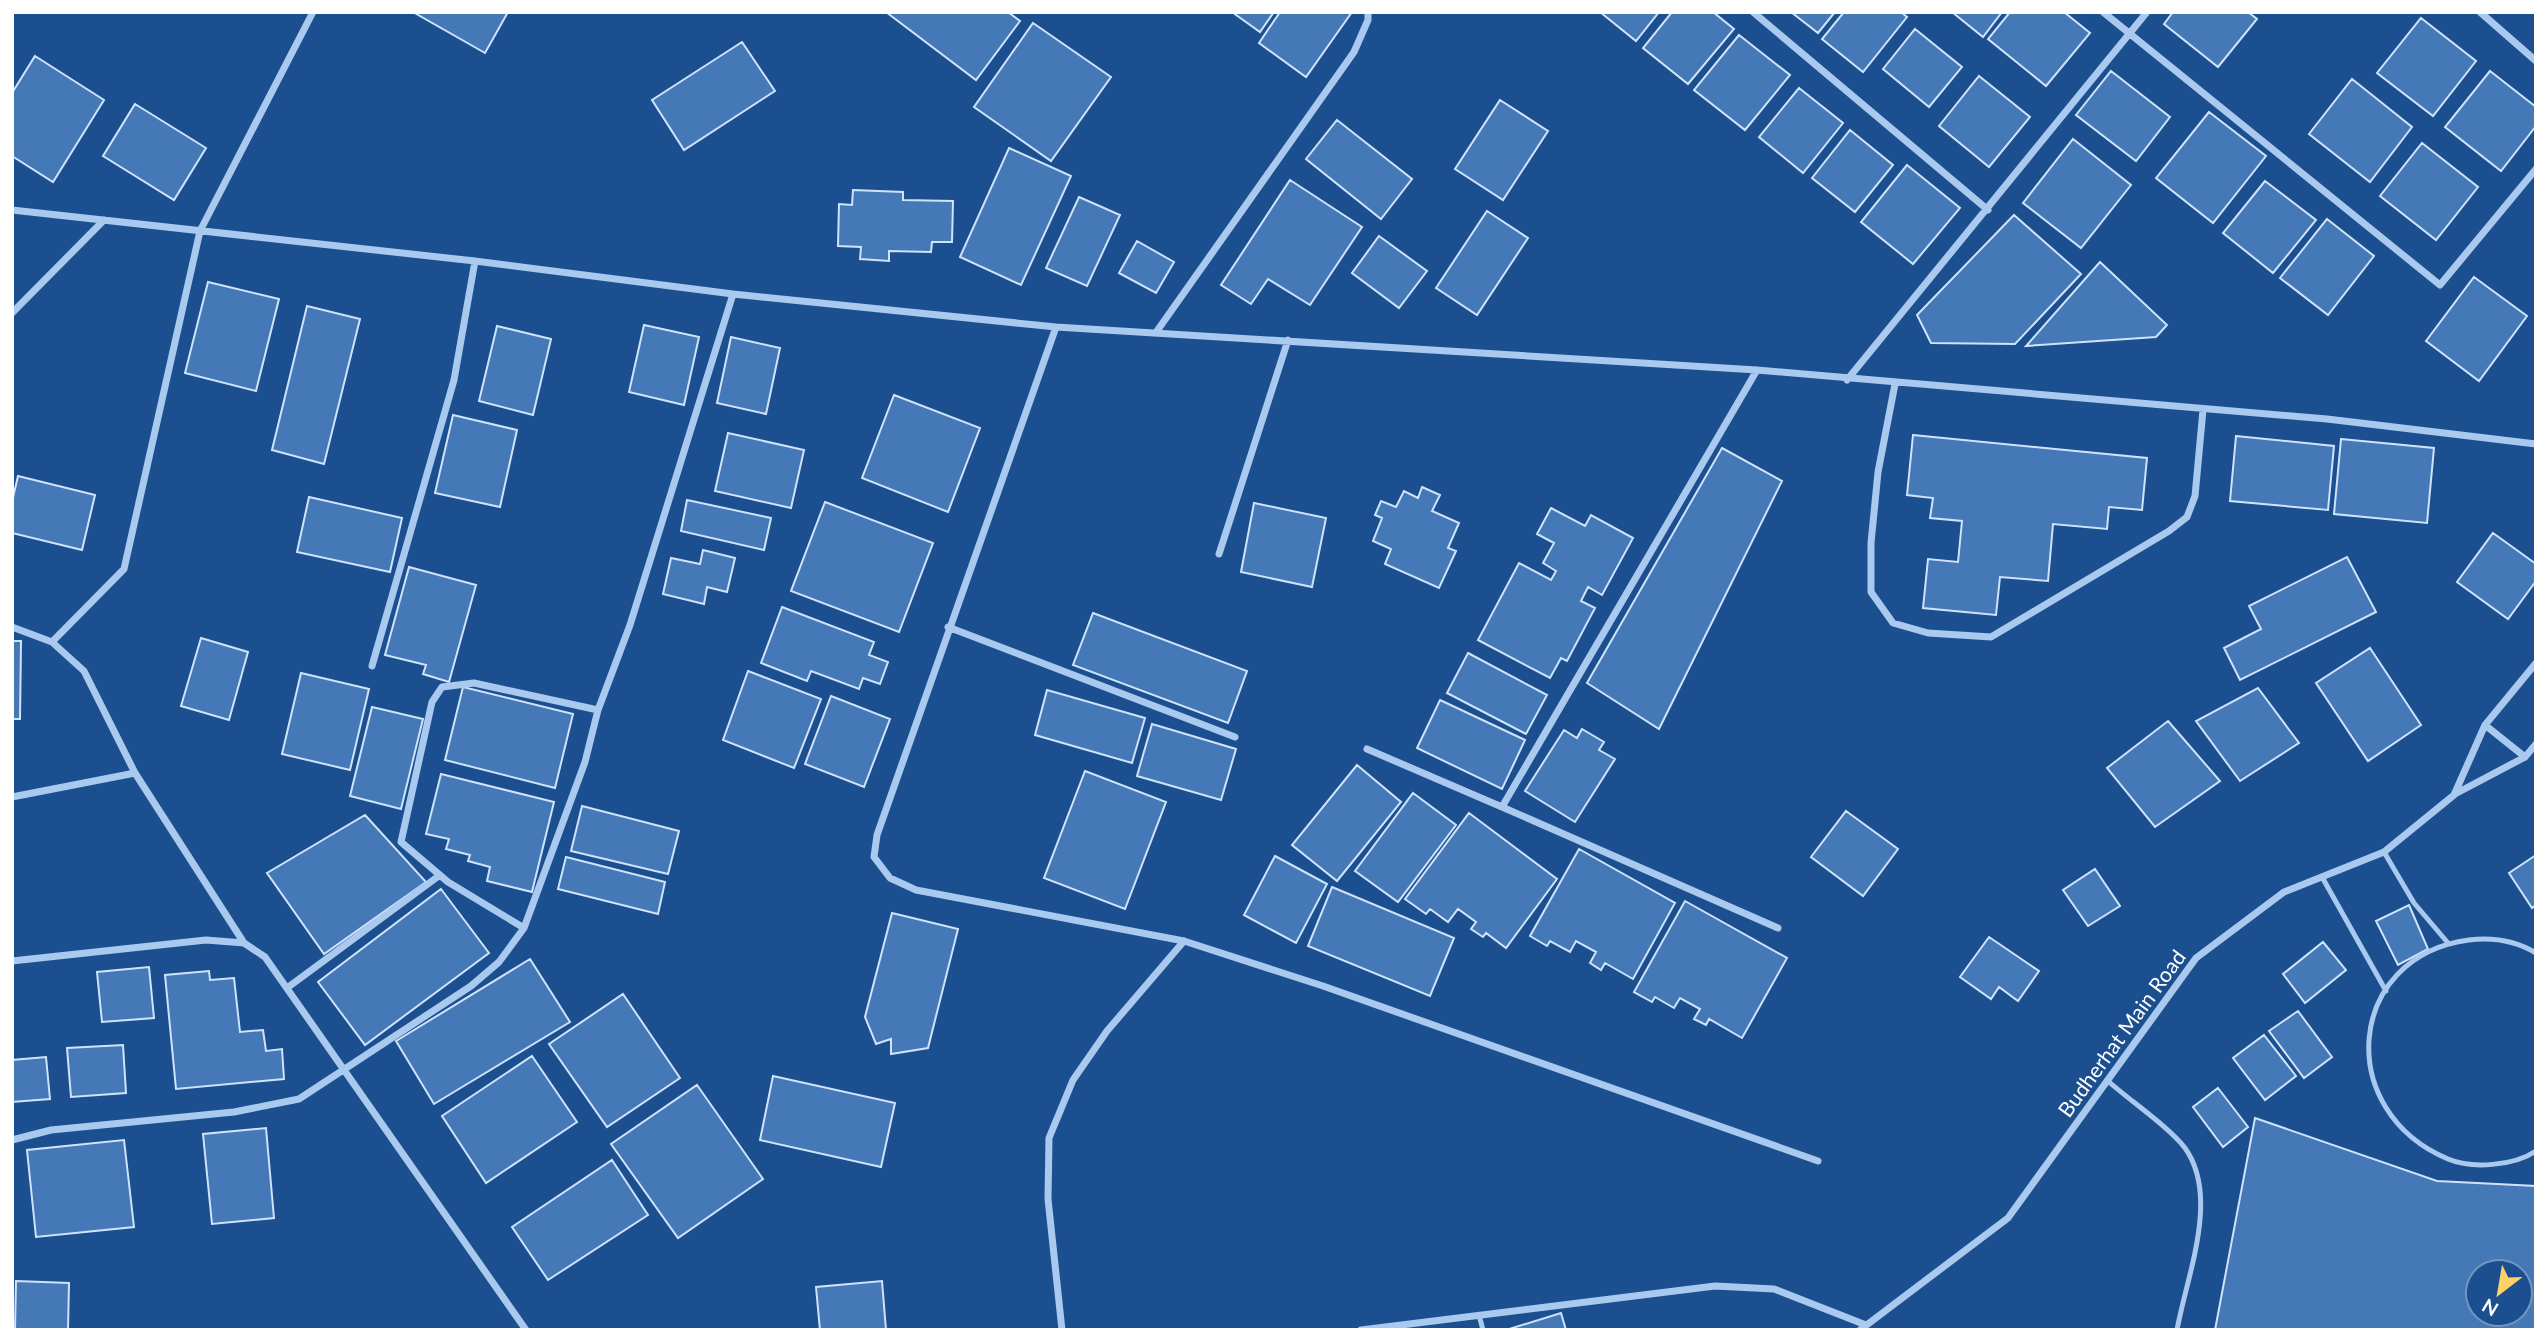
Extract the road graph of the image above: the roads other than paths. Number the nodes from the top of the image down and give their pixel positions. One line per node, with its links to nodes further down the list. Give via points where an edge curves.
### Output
1 (313, 12): 13 (street)
2 (1368, 12): 18 (street, via 1354,52)
3 (1753, 12): 11 (street)
4 (2103, 12): 7 (street)
5 (2147, 12): 7 (street)
6 (2480, 12): 8 (street)
7 (2129, 34): 9 (street, via 2440,285); 11 (street)
8 (2536, 61)
9 (2536, 169)
10 (12, 210): 12 (street)
11 (1988, 210): 21 (street)
12 (104, 220): 13 (street); 16 (street)
13 (200, 230): 14 (street); 28 (street, via 124,569)
14 (475, 261): 15 (street); 30 (street, via 454,380)
15 (733, 294): 17 (street); 31 (street, via 630,625)
16 (12, 313)
17 (1056, 327): 18 (street); 27 (street)
18 (1157, 331): 19 (street)
19 (1288, 340): 20 (street); 25 (street)
20 (1757, 370): 21 (street); 40 (street)
21 (1847, 380): 22 (street)
22 (1895, 384): 23 (street); 23 (street, via 1878,472 1871,592 1893,622 1928,633 1991,637 2187,517 2195,496)
23 (2203, 410): 24 (street, via 2327,419)
24 (2536, 444)
25 (1219, 554)
26 (12, 627): 28 (street)
27 (948, 628): 33 (street); 46 (street, via 877,835 874,858 890,878 916,890)
28 (52, 642): 37 (street, via 84,671)
29 (2536, 663): 32 (street, Budherhat Main Road)
30 (372, 666)
31 (598, 710): 42 (street, via 474,683 442,687 432,702 401,842); 44 (street, via 585,762)
32 (2485, 725): 36 (street); 38 (street, Budherhat Main Road)
33 (1235, 737)
34 (2536, 744): 36 (street)
35 (1367, 749): 40 (street)
36 (2525, 757): 38 (street)
37 (135, 773): 39 (street); 47 (street)
38 (2454, 795): 41 (street, Budherhat Main Road)
39 (12, 797)
40 (1502, 807): 45 (street)
41 (2384, 852): 43 (street, Budherhat Main Road); 48 (lane, via 2414,903)
42 (440, 875): 44 (street); 51 (street)
43 (2322, 877): 52 (lane); 54 (street, Budherhat Main Road, via 2284,892 2196,958)
44 (524, 928): 53 (street, via 499,962 471,986)
45 (1778, 928)
46 (1184, 942): 57 (street, via 1323,986); 61 (street, via 1107,1031 1073,1080 1049,1138 1048,1199)
47 (244, 943): 50 (street, via 206,940); 51 (street, via 265,957)
48 (2448, 943): 49 (lane, via 2485,938 2522,945); 52 (lane, via 2416,958)
49 (2536, 953)
50 (12, 961)
51 (287, 988): 53 (street)
52 (2386, 991): 56 (lane, via 2373,1016 2368,1053 2375,1090 2394,1123 2422,1148 2457,1162 2495,1164)
53 (345, 1072): 55 (street, via 299,1099 220,1114 51,1130); 60 (street)
54 (2108, 1081): 59 (street, Budherhat Main Road, via 2008,1218); 64 (lane, via 2184,1147 2201,1179 2202,1212)
55 (12, 1140)
56 (2536, 1151)
57 (1818, 1161)
58 (1479, 1315): 59 (street, via 1715,1286 1774,1289); 62 (street); 63 (lane)
59 (1863, 1328)
60 (526, 1330)
61 (1062, 1330)
62 (1361, 1330)
63 (1482, 1330)
64 (2177, 1330)

